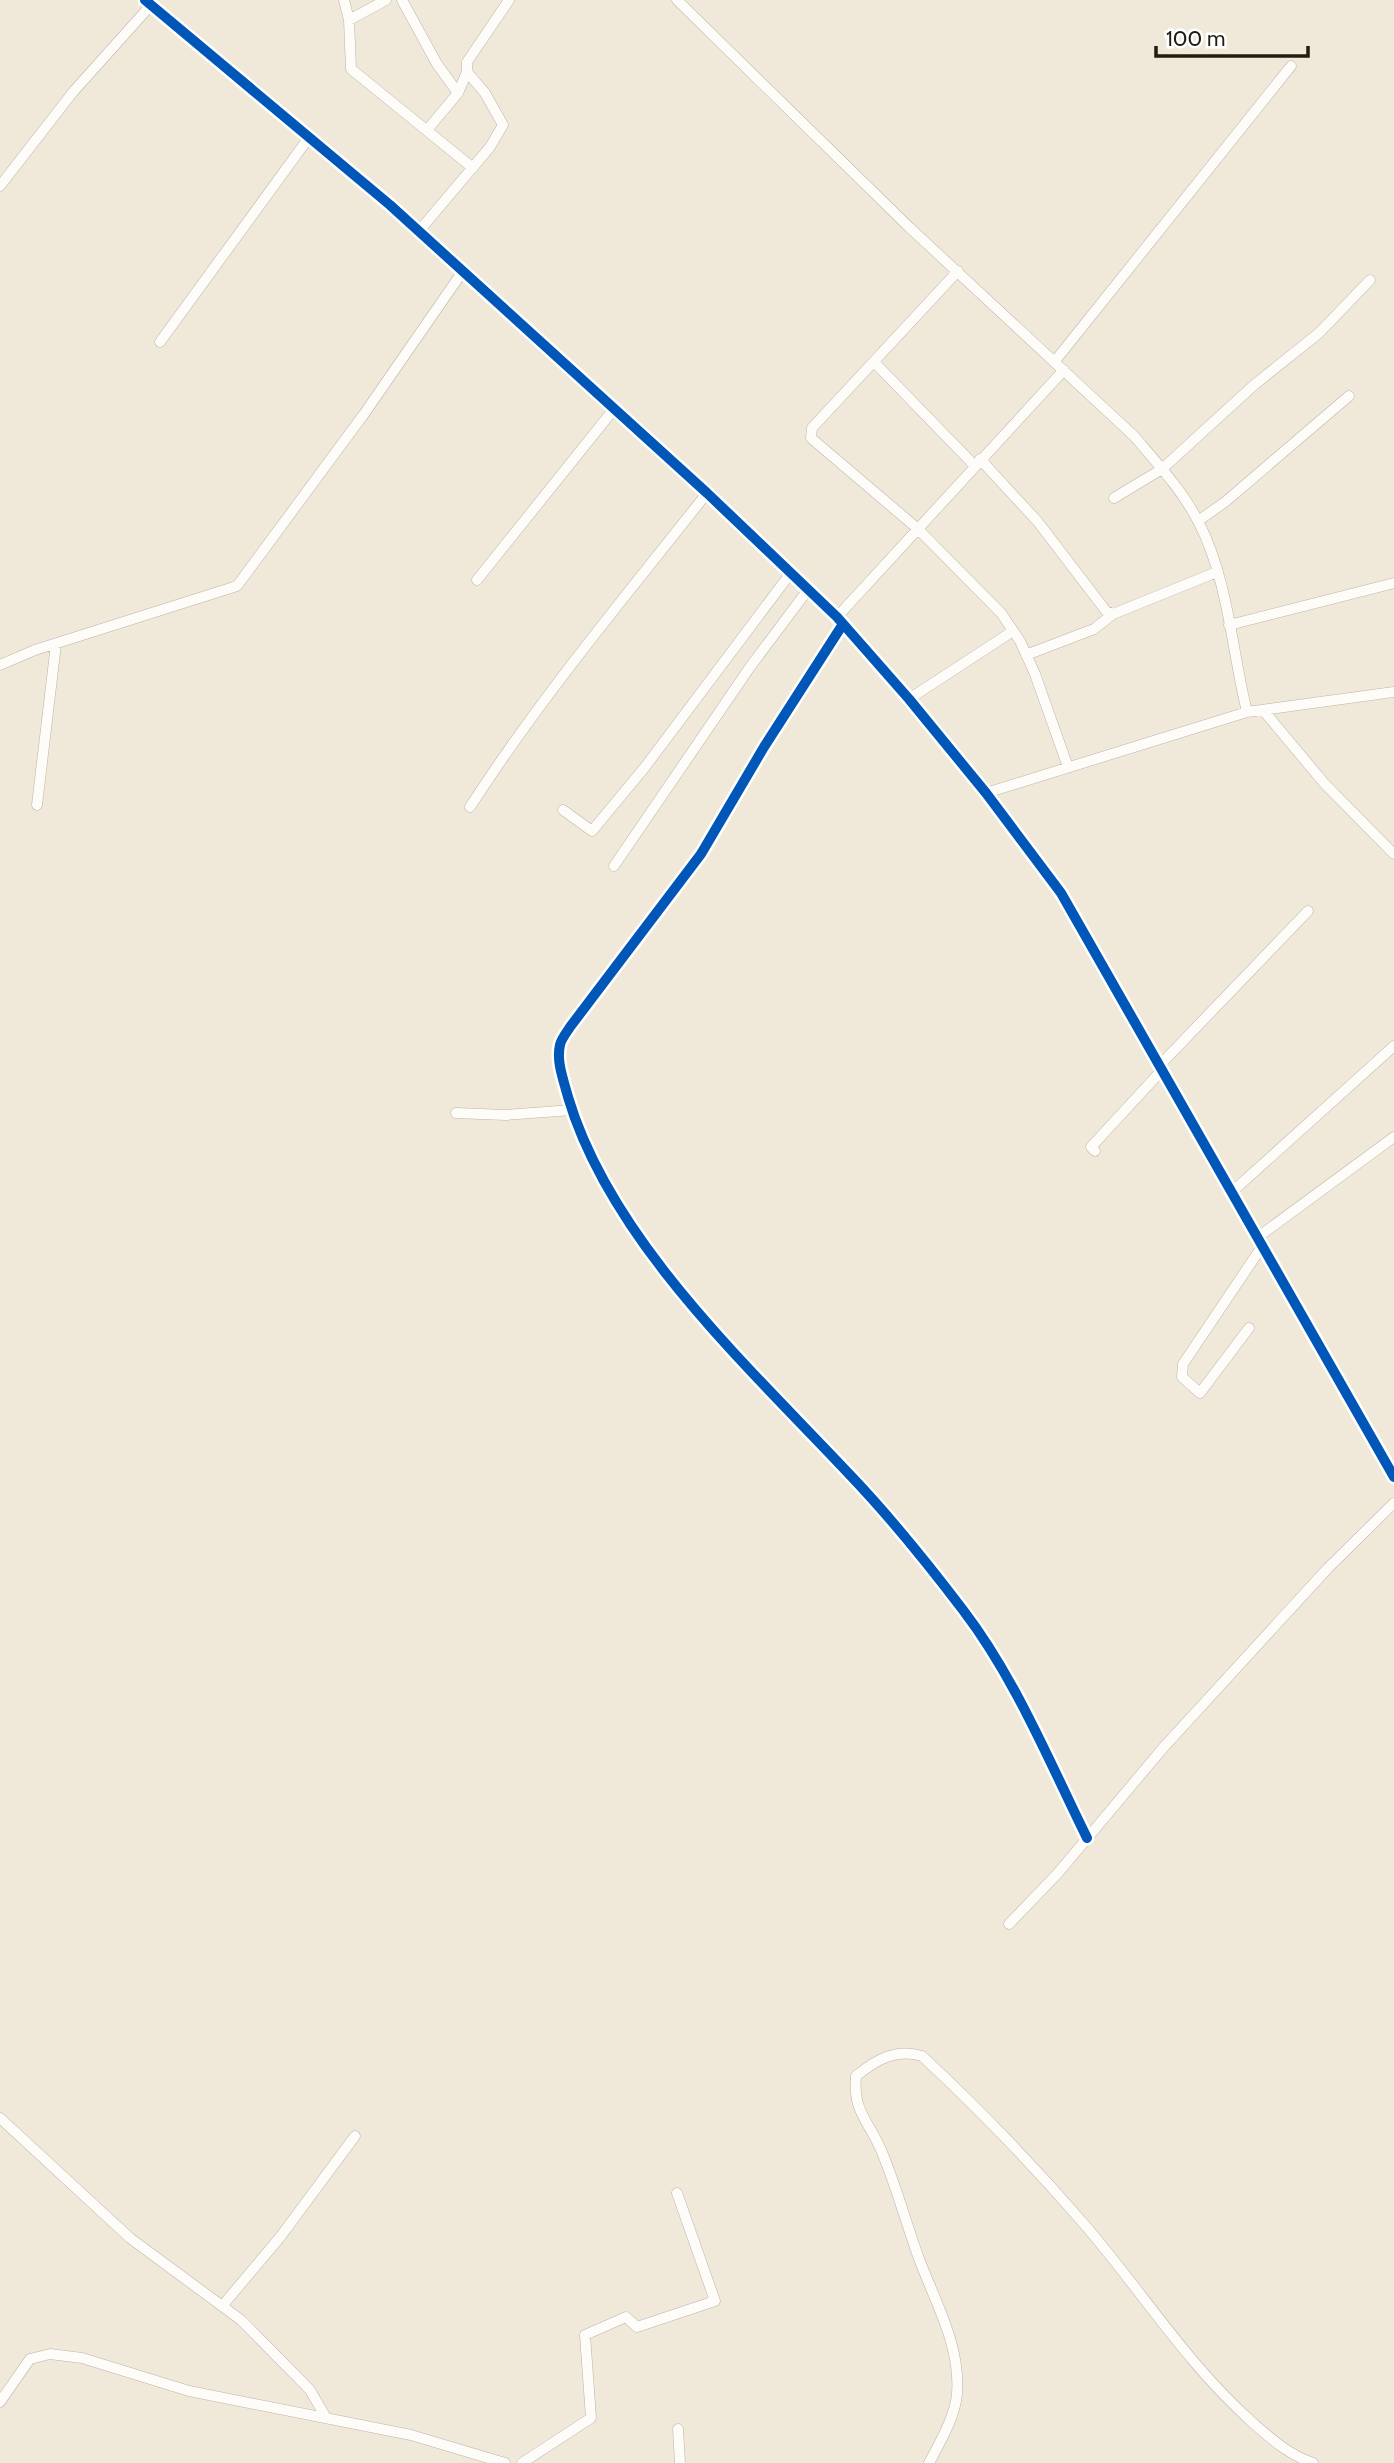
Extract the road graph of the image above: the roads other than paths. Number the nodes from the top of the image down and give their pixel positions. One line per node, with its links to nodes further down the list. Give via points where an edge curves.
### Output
1 (344, 0): 7 (street)
2 (386, 0): 7 (street)
3 (402, 0): 10 (street)
4 (509, 0): 9 (street, via 471,55)
5 (677, 0): 17 (street)
6 (148, 2): 12 (street); 14 (street)
7 (349, 20): 11 (street, via 351,69)
8 (1291, 66): 20 (street)
9 (467, 72): 10 (street); 13 (street, via 503,125)
10 (458, 93): 11 (street)
11 (427, 130): 13 (street)
12 (310, 136): 15 (street); 19 (street)
13 (473, 168): 15 (street)
14 (0, 186)
15 (419, 231): 16 (street)
16 (463, 271): 24 (street); 40 (street, via 237,586)
17 (958, 271): 20 (street); 21 (street)
18 (1370, 280): 26 (street, via 1319,333)
19 (160, 342)
20 (1055, 361): 22 (street)
21 (874, 363): 25 (street); 30 (street, via 813,428 811,438)
22 (1064, 370): 25 (street); 26 (street)
23 (1349, 397): 29 (street)
24 (614, 409): 27 (street); 33 (street)
25 (977, 462): 30 (street); 36 (street, via 1023,503)
26 (1162, 469): 28 (street); 29 (street)
27 (707, 493): 32 (street); 50 (street, via 569,669)
28 (1114, 498)
29 (1198, 521): 31 (street)
30 (918, 529): 37 (street); 39 (street)
31 (1217, 572): 36 (street); 38 (street)
32 (790, 574): 35 (street); 51 (street, via 592,831)
33 (477, 580)
34 (1394, 583): 38 (street)
35 (807, 591): 37 (street); 53 (street)
36 (1113, 614): 41 (street, via 1094,629)
37 (840, 620): 44 (street); 57 (street, via 701,854 560,1044 559,1067)
38 (1229, 625): 46 (street)
39 (1013, 631): 41 (street); 44 (street)
40 (56, 644): 42 (street); 49 (street)
41 (1026, 655): 47 (street)
42 (0, 665)
43 (1394, 692): 45 (street)
44 (909, 699): 48 (street)
45 (1263, 710): 46 (street); 52 (street, via 1324,783)
46 (1247, 712): 47 (street)
47 (1068, 767): 48 (street)
48 (986, 793): 56 (street, via 1061,893)
49 (37, 805)
50 (470, 807)
51 (563, 810)
52 (1394, 854)
53 (614, 866)
54 (1308, 911): 56 (street)
55 (1394, 1046): 61 (street)
56 (1162, 1067): 60 (street, via 1091,1147); 61 (street)
57 (572, 1110): 58 (street); 66 (street, via 603,1177 680,1291 765,1389 861,1487 965,1612 1008,1678)
58 (456, 1113)
59 (1394, 1137): 62 (street)
60 (1095, 1151)
61 (1233, 1191): 62 (street)
62 (1260, 1241): 63 (street, via 1184,1364 1182,1377 1200,1393); 64 (street)
63 (1249, 1328)
64 (1394, 1476)
65 (1394, 1503): 66 (street, via 1328,1567)
66 (1087, 1838): 67 (street)
67 (1009, 1924)
68 (0, 2118): 71 (street, via 130,2238)
69 (355, 2136): 71 (street)
70 (677, 2193): 76 (street, via 715,2301 637,2327 626,2316 586,2335 592,2418)
71 (223, 2305): 73 (street, via 310,2390)
72 (0, 2402): 73 (street, via 30,2359 50,2354 82,2358 189,2390)
73 (325, 2416): 75 (street)
74 (678, 2429): 77 (street)
75 (505, 2463)
76 (522, 2463)
77 (680, 2463)
78 (929, 2463): 79 (street, via 957,2396 957,2369 899,2192 854,2098 856,2076 878,2058 907,2052 922,2056 1017,2150 1221,2394 1278,2444)
79 (1313, 2463)

